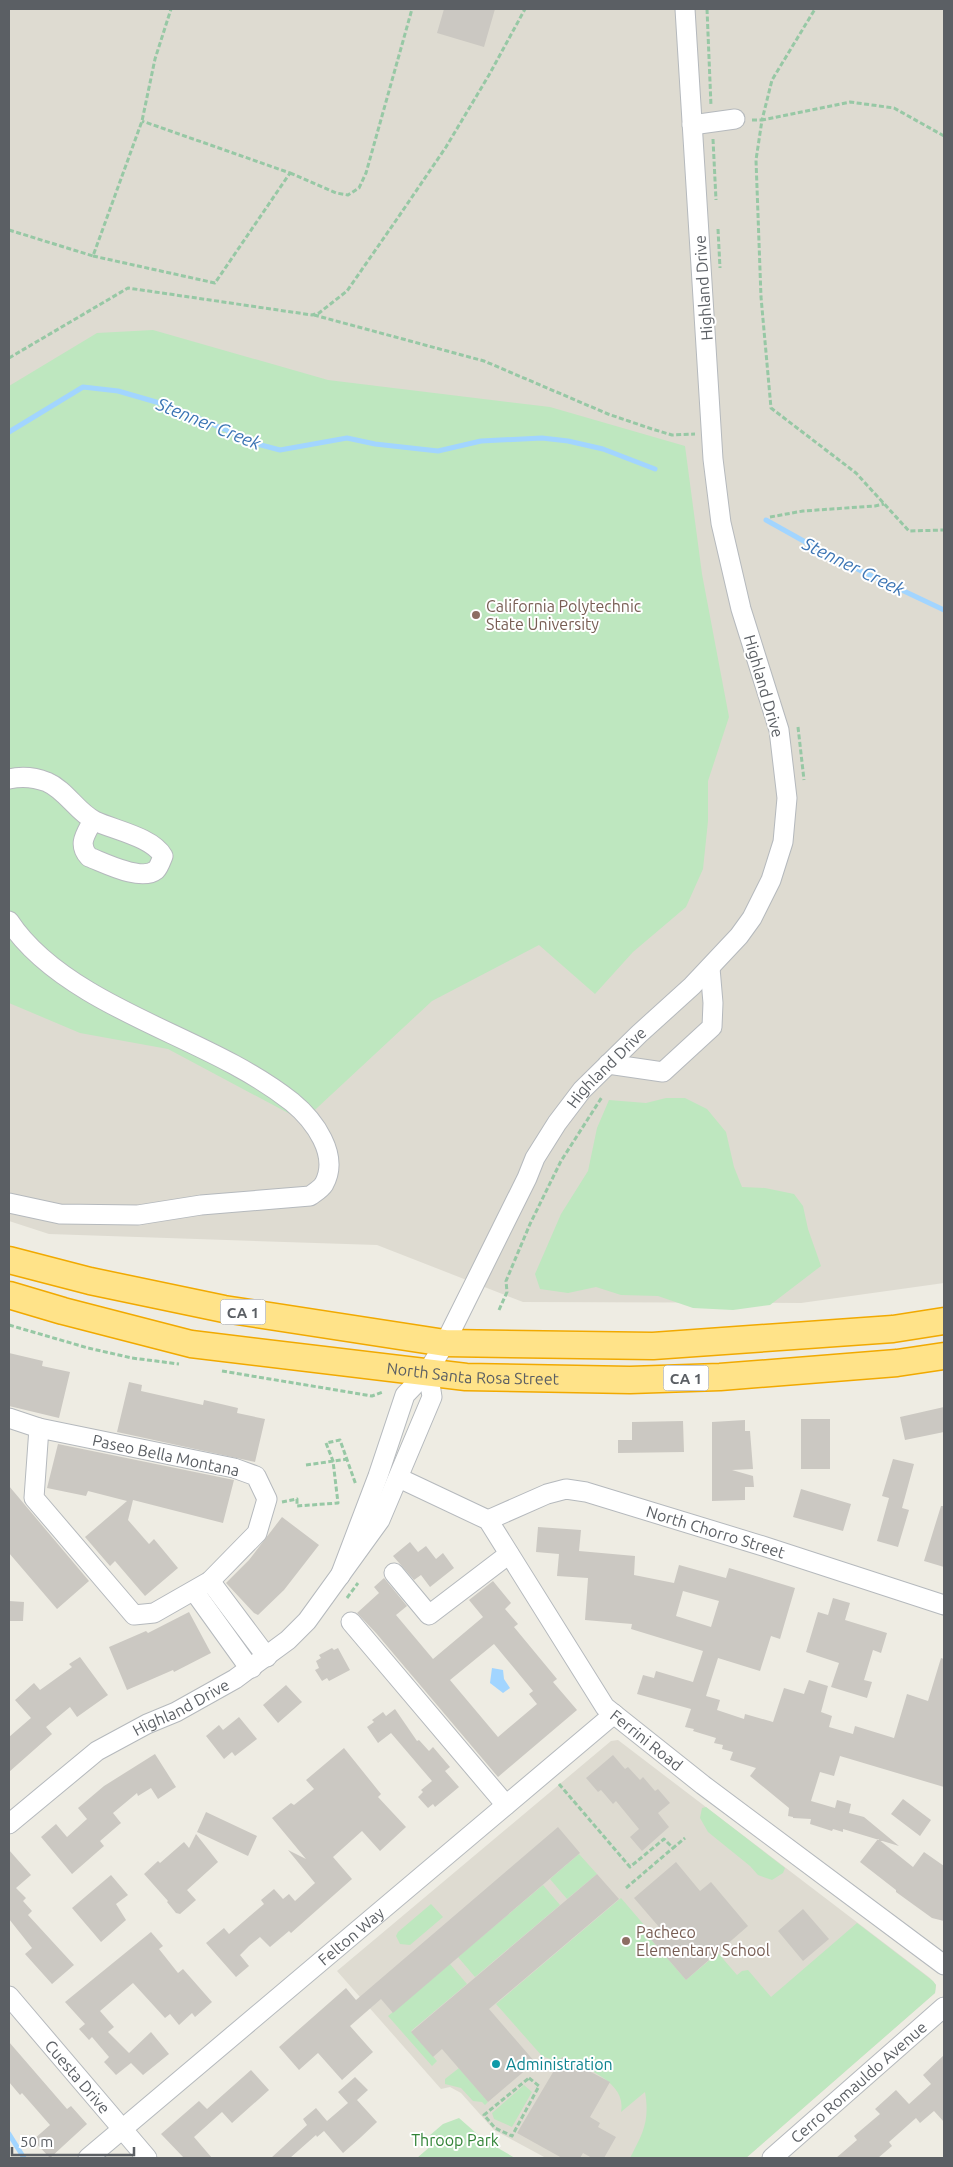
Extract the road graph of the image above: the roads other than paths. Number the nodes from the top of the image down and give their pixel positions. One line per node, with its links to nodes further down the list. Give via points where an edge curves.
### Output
1 (684, 9): 3 (street, Highland Drive)
2 (734, 119): 3 (street)
3 (692, 125): 7 (street, Highland Drive, via 713,459 721,523 741,609 779,730 787,798 784,842 771,880 752,918)
4 (9, 779): 5 (street, via 22,776 48,782)
5 (92, 820)
6 (9, 921): 9 (street, via 41,958 88,991 249,1074 292,1103 326,1145 330,1166 324,1185 310,1196 201,1205 138,1215 60,1214)
7 (710, 968): 8 (street, Highland Drive); 8 (street, via 712,1027 663,1072)
8 (608, 1064): 13 (street, Highland Drive, via 582,1090 535,1158)
9 (9, 1203)
10 (9, 1260): 13 (highway, North Santa Rosa Street / CA 1, via 224,1309)
11 (9, 1295): 15 (highway, North Santa Rosa Street / CA 1, via 192,1344)
12 (944, 1321): 13 (highway, North Santa Rosa Street / CA 1, via 893,1329 653,1346)
13 (445, 1343): 15 (street, Highland Drive)
14 (944, 1356): 15 (highway, North Santa Rosa Street / CA 1, via 897,1364 630,1380 466,1377)
15 (428, 1371): 18 (street, Highland Drive, via 432,1397); 22 (street, Highland Drive, via 405,1395)
16 (9, 1418): 17 (street, Paseo Bella Montana)
17 (40, 1428): 23 (street, via 34,1498 134,1615 154,1613); 23 (street, Paseo Bella Montana, via 234,1468 256,1476 267,1499 256,1532)
18 (399, 1478): 19 (street); 22 (street, Highland Drive, via 380,1520)
19 (488, 1520): 20 (street, Ferrini Road); 24 (street, North Chorro Street, via 547,1494 566,1489 586,1492)
20 (510, 1554): 21 (street, via 430,1616); 27 (street, Ferrini Road, via 605,1707)
21 (394, 1573)
22 (340, 1576): 26 (street, Highland Drive, via 307,1621)
23 (202, 1586): 26 (street)
24 (944, 1605)
25 (351, 1622): 28 (street)
26 (259, 1663): 29 (street, Highland Drive, via 176,1712 97,1751)
27 (614, 1714): 28 (street, Felton Way); 30 (street, Ferrini Road, via 703,1785)
28 (506, 1805): 33 (street, Felton Way)
29 (9, 1824)
30 (944, 1965)
31 (9, 1996): 33 (street, Cuesta Drive)
32 (944, 2007): 36 (street, Cerro Romauldo Avenue)
33 (122, 2129): 34 (street, Felton Way); 35 (street, Cuesta Drive)
34 (88, 2158)
35 (147, 2158)
36 (772, 2158)

